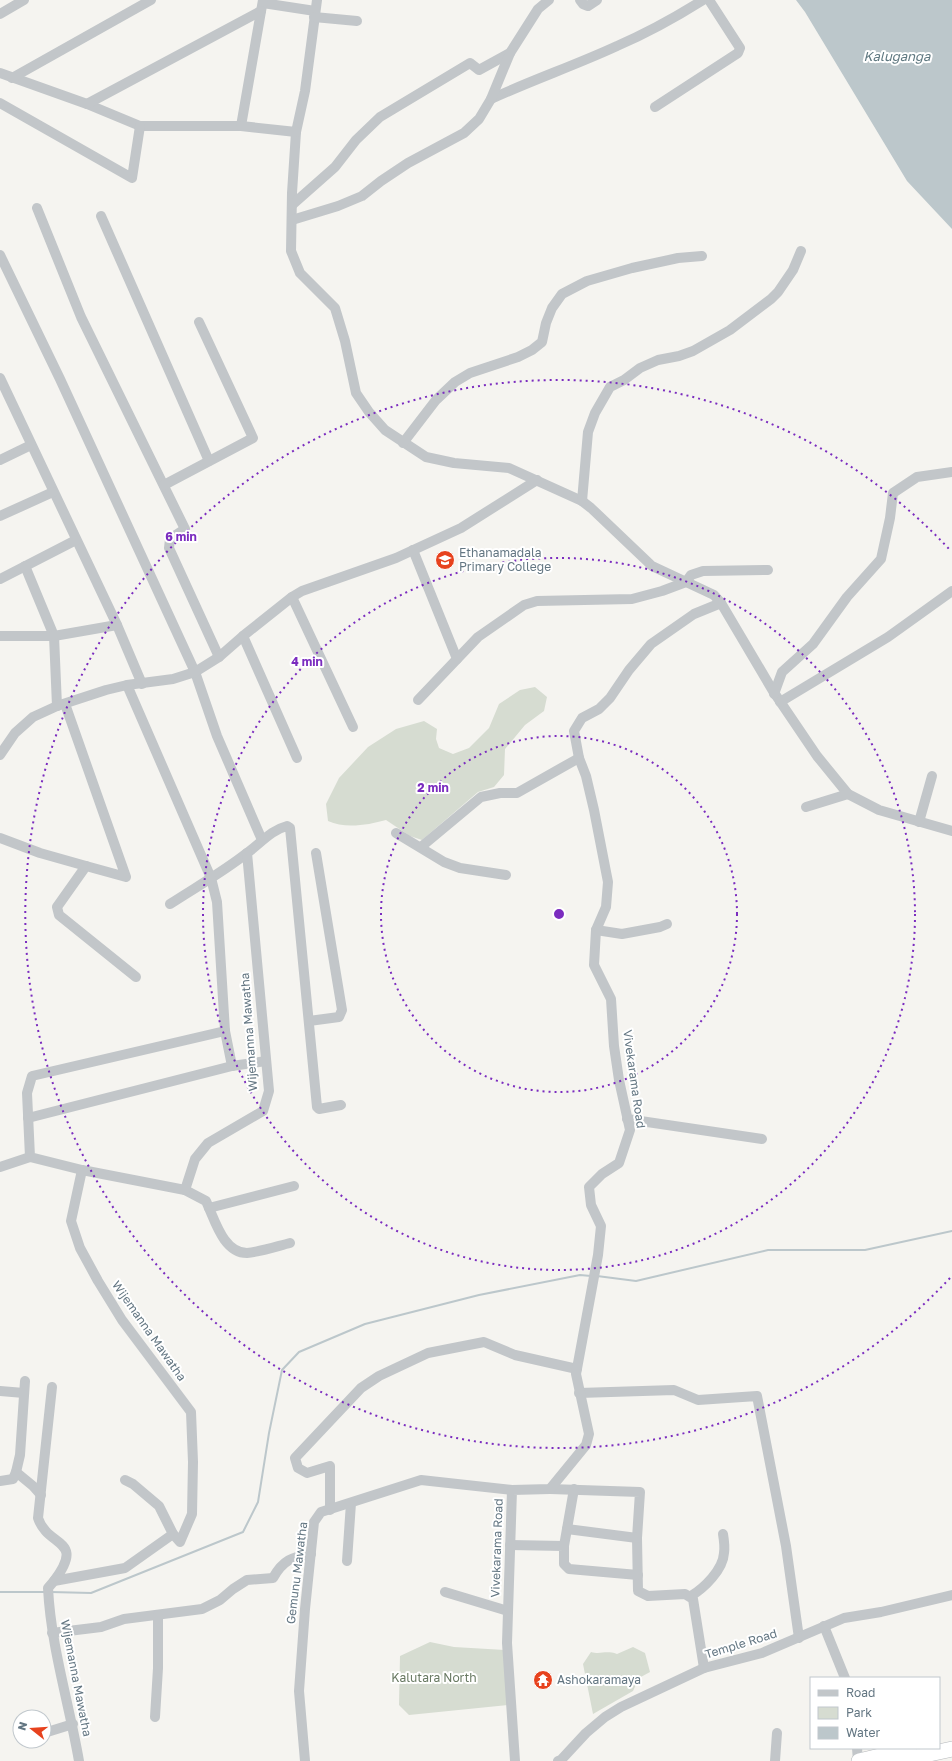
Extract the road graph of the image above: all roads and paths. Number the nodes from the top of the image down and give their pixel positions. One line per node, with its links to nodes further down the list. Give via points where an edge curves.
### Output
1 (24, 0): 10 (street)
2 (151, 0): 15 (street)
3 (316, 0): 11 (street)
4 (550, 0): 13 (street, via 538,9)
5 (580, 0): 6 (street, via 588,6)
6 (597, 0)
7 (703, 0): 16 (street, via 618,46)
8 (709, 0): 19 (street, via 740,48 738,53)
9 (262, 4): 11 (street); 18 (street); 21 (street)
10 (0, 14)
11 (314, 14): 12 (street); 22 (street)
12 (357, 22)
13 (510, 53): 16 (street); 23 (street, via 479,70 470,63 380,117 356,140 335,167)
14 (0, 73): 15 (street)
15 (12, 78): 18 (street)
16 (491, 100): 26 (street, via 479,119 464,133 408,163 362,196)
17 (0, 103): 20 (street, via 132,178)
18 (87, 104): 20 (street)
19 (655, 107)
20 (140, 126): 21 (street)
21 (240, 126): 22 (street)
22 (296, 132): 23 (street)
23 (292, 205): 26 (street)
24 (37, 208): 40 (street, via 81,317)
25 (101, 216): 37 (street)
26 (292, 220): 34 (street, via 291,251 300,273 335,308 356,393 385,430)
27 (801, 251): 42 (street, via 793,270 778,292 730,330 693,351 640,368 610,387 595,413 588,432)
28 (0, 255): 30 (street)
29 (702, 256): 34 (street, via 678,258 632,268 587,281 562,294 552,308 542,342 518,357 470,373 455,382 436,400)
30 (4, 272): 59 (street, via 60,379)
31 (199, 322): 37 (street, via 254,438)
32 (0, 378): 33 (street)
33 (4, 396): 35 (street)
34 (403, 443): 39 (street, via 426,458 509,468)
35 (30, 445): 36 (street); 41 (street)
36 (0, 460)
37 (209, 462): 40 (street)
38 (952, 472): 62 (street, via 917,477 893,493 881,559 847,597 813,644 782,672)
39 (537, 480): 42 (street); 45 (street, via 461,528)
40 (164, 485): 57 (street, via 185,529 170,539 169,548)
41 (53, 492): 43 (street); 44 (street)
42 (582, 501): 49 (street, via 652,566)
43 (0, 516)
44 (76, 540): 46 (street); 53 (street)
45 (413, 550): 51 (street); 58 (street)
46 (25, 566): 48 (street); 55 (street)
47 (768, 570): 49 (street, via 703,571 691,575)
48 (0, 579)
49 (686, 582): 52 (street, via 714,595); 58 (street, via 632,599 537,601 524,605 478,637)
50 (952, 591): 62 (street, via 888,637)
51 (292, 597): 56 (street); 65 (street)
52 (721, 603): 62 (street); 68 (street, Vivekarama Road, via 694,614 651,644 610,698 599,709 582,718 574,731)
53 (117, 625): 55 (street); 60 (street)
54 (0, 636): 55 (street)
55 (54, 636): 64 (street)
56 (242, 636): 57 (street); 67 (street)
57 (219, 657): 59 (street)
58 (457, 659): 63 (street)
59 (195, 672): 60 (street); 76 (street, via 217,736)
60 (142, 684): 61 (street)
61 (128, 685): 64 (street); 82 (street)
62 (777, 698): 70 (street, via 817,756)
63 (418, 700)
64 (61, 705): 66 (street, via 33,717 15,733); 80 (street, via 126,877)
65 (352, 727)
66 (0, 755)
67 (297, 758)
68 (579, 758): 77 (street, via 517,793 481,797); 85 (street, Vivekarama Road, via 594,810 608,882 606,907)
69 (932, 776): 72 (street)
70 (848, 794): 71 (street); 72 (street, via 879,810)
71 (806, 807)
72 (919, 822): 73 (street)
73 (952, 831)
74 (396, 833): 77 (street)
75 (0, 838): 80 (street)
76 (262, 840): 78 (street); 87 (street, via 281,827 290,828)
77 (421, 847): 81 (street, via 444,862 460,868)
78 (247, 853): 82 (street); 89 (street, Wijemanna Mawatha)
79 (316, 853): 87 (street, via 342,1010 339,1017)
80 (86, 866): 86 (street, via 57,907 59,915)
81 (506, 875)
82 (211, 878): 83 (street); 88 (street, via 217,902)
83 (170, 904)
84 (667, 924): 85 (street, via 622,934)
85 (596, 930): 93 (street, Vivekarama Road, via 594,965 611,999 614,1046)
86 (136, 977)
87 (309, 1021): 91 (street, via 317,1107 319,1109)
88 (225, 1030): 90 (street); 92 (street, via 32,1076 27,1093)
89 (266, 1061): 90 (street); 99 (street, Wijemanna Mawatha, via 268,1091 263,1111 208,1143 195,1159)
90 (232, 1066): 92 (street)
91 (341, 1105)
92 (28, 1118): 95 (street)
93 (627, 1119): 94 (street); 102 (street, Vivekarama Road, via 630,1130 619,1163 602,1174 589,1187 591,1205 601,1226)
94 (762, 1139)
95 (30, 1157): 96 (street); 97 (street)
96 (0, 1167)
97 (82, 1170): 99 (street); 118 (street, Wijemanna Mawatha, via 71,1221 80,1248 122,1320 191,1412 192,1514 180,1542)
98 (294, 1186): 100 (street)
99 (185, 1190): 100 (street, via 206,1201)
100 (210, 1208): 101 (street, via 221,1236 235,1249 247,1253)
101 (290, 1243)
102 (577, 1369): 107 (street, Vivekarama Road); 116 (street, via 515,1354 484,1342 428,1353 379,1376 361,1388 295,1458 298,1468 307,1473 330,1466)
103 (25, 1380): 106 (street)
104 (52, 1387): 114 (street)
105 (0, 1391): 106 (street)
106 (24, 1393): 108 (street, via 20,1455)
107 (579, 1393): 111 (street, Vivekarama Road, via 589,1434 586,1445); 134 (street, via 674,1390 698,1400 757,1396 786,1546)
108 (16, 1472): 110 (street, via 13,1479); 114 (street)
109 (125, 1480): 118 (street, via 159,1506)
110 (0, 1481)
111 (550, 1489): 112 (street); 113 (street, Vivekarama Road)
112 (574, 1489): 117 (street); 120 (street, via 640,1492)
113 (512, 1490): 115 (street, Gemunu Mawatha, via 421,1480); 121 (street, Vivekarama Road)
114 (41, 1495): 126 (street, via 38,1518 41,1528 64,1545 66,1550 64,1567)
115 (351, 1503): 116 (street, Gemunu Mawatha); 124 (street)
116 (330, 1510): 123 (street, Gemunu Mawatha, via 321,1512 314,1522)
117 (567, 1529): 120 (street); 122 (street)
118 (173, 1534): 126 (street, via 125,1568)
119 (723, 1534): 129 (street, via 724,1554 716,1573 702,1590)
120 (637, 1538): 125 (street)
121 (510, 1545): 122 (street); 130 (street, Vivekarama Road)
122 (564, 1546): 125 (street, via 564,1564 570,1569)
123 (311, 1554): 131 (street, via 290,1559 273,1578 247,1580 220,1600 202,1609); 147 (street, Gemunu Mawatha, via 299,1691)
124 (347, 1561)
125 (638, 1575): 129 (street, via 638,1591 648,1596)
126 (51, 1585): 133 (street, Wijemanna Mawatha, via 48,1599)
127 (445, 1592): 130 (street)
128 (952, 1595): 132 (street, Temple Road, via 844,1618)
129 (690, 1596): 135 (street, via 693,1599)
130 (508, 1611): 148 (street, Vivekarama Road, via 507,1643)
131 (158, 1615): 133 (street, via 124,1619 101,1627); 137 (street)
132 (824, 1626): 134 (street, Temple Road); 136 (street)
133 (52, 1633): 138 (street, Wijemanna Mawatha)
134 (799, 1638): 135 (street, Temple Road, via 762,1653)
135 (704, 1668): 149 (street, Temple Road, via 605,1717)
136 (845, 1677)
137 (155, 1717)
138 (73, 1724): 139 (street); 146 (street, Wijemanna Mawatha)
139 (52, 1731)
140 (777, 1733): 150 (street)
141 (952, 1739): 142 (highway)
142 (940, 1742)
143 (857, 1749): 151 (street)
144 (952, 1749): 145 (highway)
145 (907, 1755): 151 (highway)
146 (79, 1761)
147 (305, 1761)
148 (515, 1761)
149 (560, 1761)
150 (774, 1761)
151 (859, 1761)

